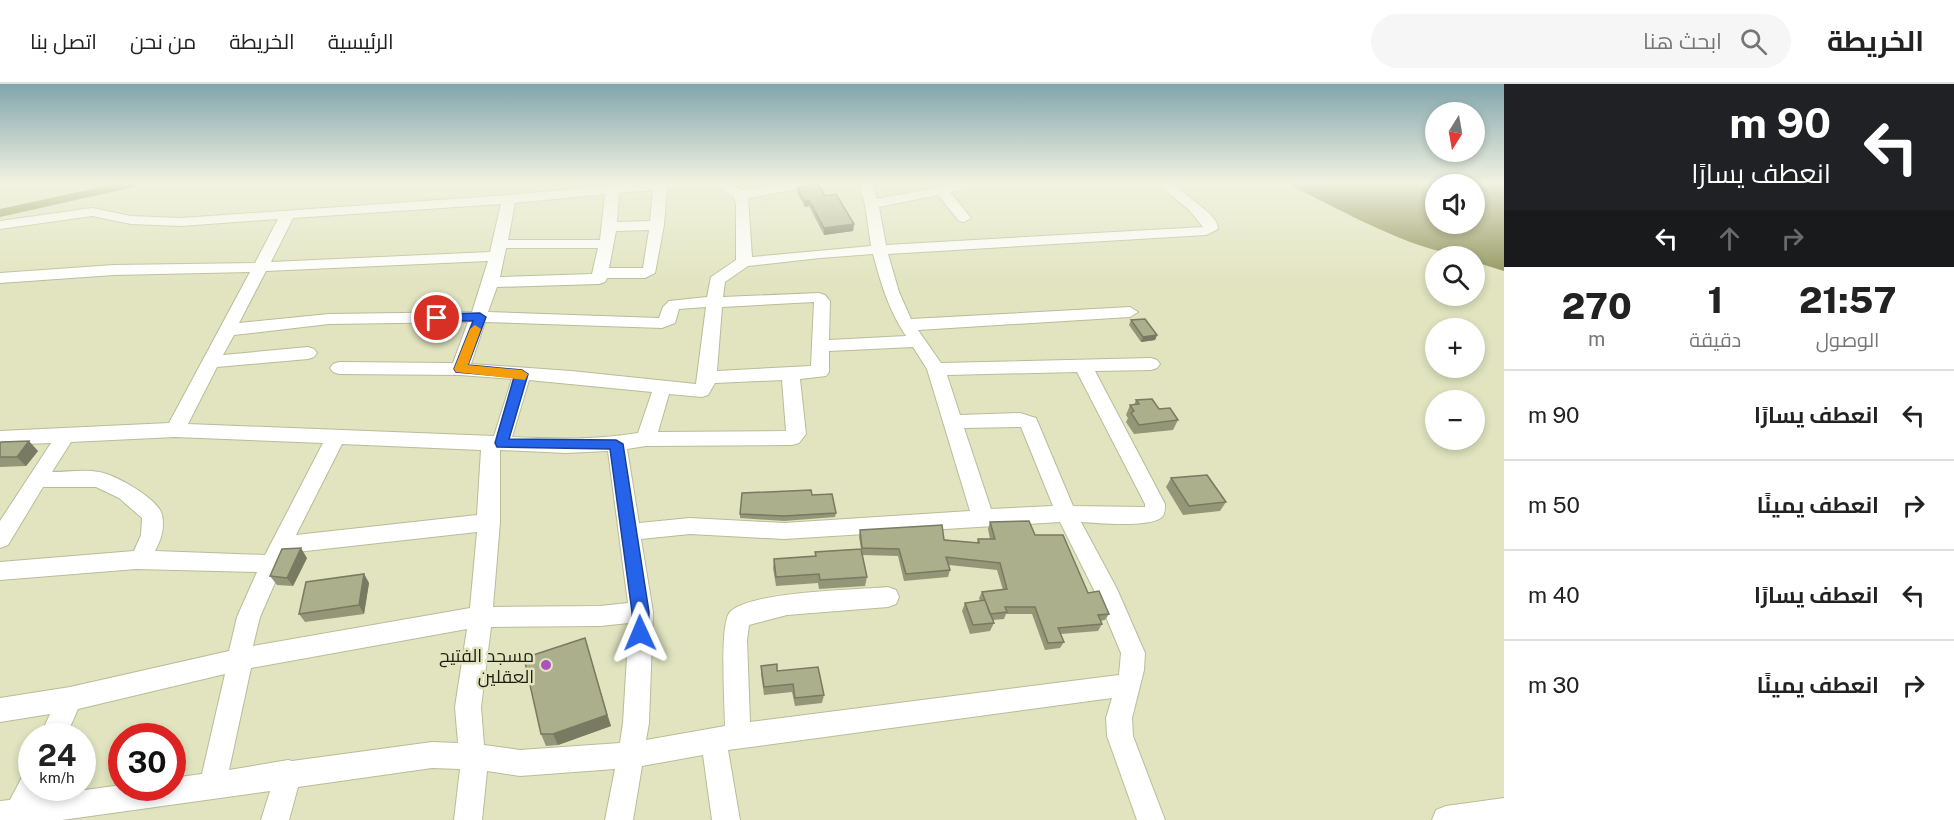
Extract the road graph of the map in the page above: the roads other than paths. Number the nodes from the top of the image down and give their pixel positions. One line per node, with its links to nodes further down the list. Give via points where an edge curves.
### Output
1 (54, 217): 11 (street)
2 (117, 217): 3 (street, via 159,222)
3 (245, 217)
4 (287, 217): 18 (street)
5 (505, 217): 16 (street)
6 (610, 217): 13 (street)
7 (658, 217): 12 (street)
8 (743, 217): 17 (street)
9 (874, 217): 15 (street)
10 (1204, 217): 15 (street, via 1211,229 1206,231)
11 (0, 225)
12 (657, 225): 13 (street); 19 (street, via 648,272)
13 (610, 227): 14 (street)
14 (608, 244): 16 (street); 19 (street)
15 (879, 248): 17 (street); 25 (street, via 891,292)
16 (499, 250): 18 (street); 21 (street)
17 (744, 262): 22 (street, via 717,279)
18 (262, 267): 20 (street, via 114,270); 26 (street)
19 (602, 273): 21 (street, via 596,280)
20 (0, 278)
21 (490, 282): 24 (street)
22 (712, 301): 24 (street, via 672,305 669,319 662,323); 28 (street, via 819,298); 38 (street)
23 (1130, 312): 25 (street)
24 (480, 317): 26 (street, via 329,320); 34 (street)
25 (906, 325): 27 (street)
26 (228, 330): 30 (street)
27 (918, 341): 28 (street); 35 (street)
28 (822, 346): 37 (street, via 820,372)
29 (308, 352): 30 (street)
30 (211, 362): 41 (street)
31 (1151, 364): 32 (street)
32 (1083, 366): 35 (street); 49 (street, via 1155,504 1155,511 1149,515)
33 (339, 368): 34 (street)
34 (460, 369): 36 (street)
35 (936, 369): 40 (street)
36 (522, 374): 39 (street); 46 (street)
37 (791, 375): 38 (street); 45 (street, via 796,434 792,438)
38 (709, 377): 39 (street, via 702,391)
39 (662, 388): 45 (street)
40 (952, 422): 49 (street, via 1029,423); 50 (street)
41 (175, 430): 42 (street); 43 (street)
42 (66, 434): 44 (street); 48 (street)
43 (336, 437): 46 (street); 54 (street)
44 (0, 438)
45 (646, 439): 47 (street)
46 (496, 443): 47 (street); 51 (street)
47 (616, 444): 52 (street)
48 (37, 480): 53 (street); 55 (street, via 98,479 126,492 152,515 152,535)
49 (1066, 514): 50 (street); 61 (street, via 1109,596 1133,653)
50 (983, 518): 52 (street, via 784,531 690,526)
51 (489, 522): 54 (street); 59 (street)
52 (630, 532): 58 (street)
53 (0, 539)
54 (276, 555): 55 (street); 60 (street, via 244,628)
55 (141, 559): 56 (street)
56 (0, 571)
57 (888, 597): 65 (street, via 765,608 738,619)
58 (640, 612): 59 (street); 66 (street, via 638,695)
59 (479, 617): 60 (street); 67 (street, via 468,707)
60 (241, 659): 62 (street); 69 (street)
61 (1127, 685): 65 (street); 77 (street, via 1119,718 1120,736)
62 (70, 699): 63 (street); 64 (street)
63 (0, 710)
64 (59, 723)
65 (726, 738): 66 (street); 76 (street)
66 (631, 755): 67 (street, via 520,764); 75 (street)
67 (473, 756): 68 (street, via 432,755); 74 (street)
68 (288, 773): 69 (street); 73 (street)
69 (212, 786): 72 (street)
70 (21, 801): 72 (street)
71 (1504, 812): 78 (street)
72 (11, 816)
73 (275, 820)
74 (468, 820)
75 (619, 820)
76 (726, 820)
77 (1151, 820)
78 (1446, 820)

